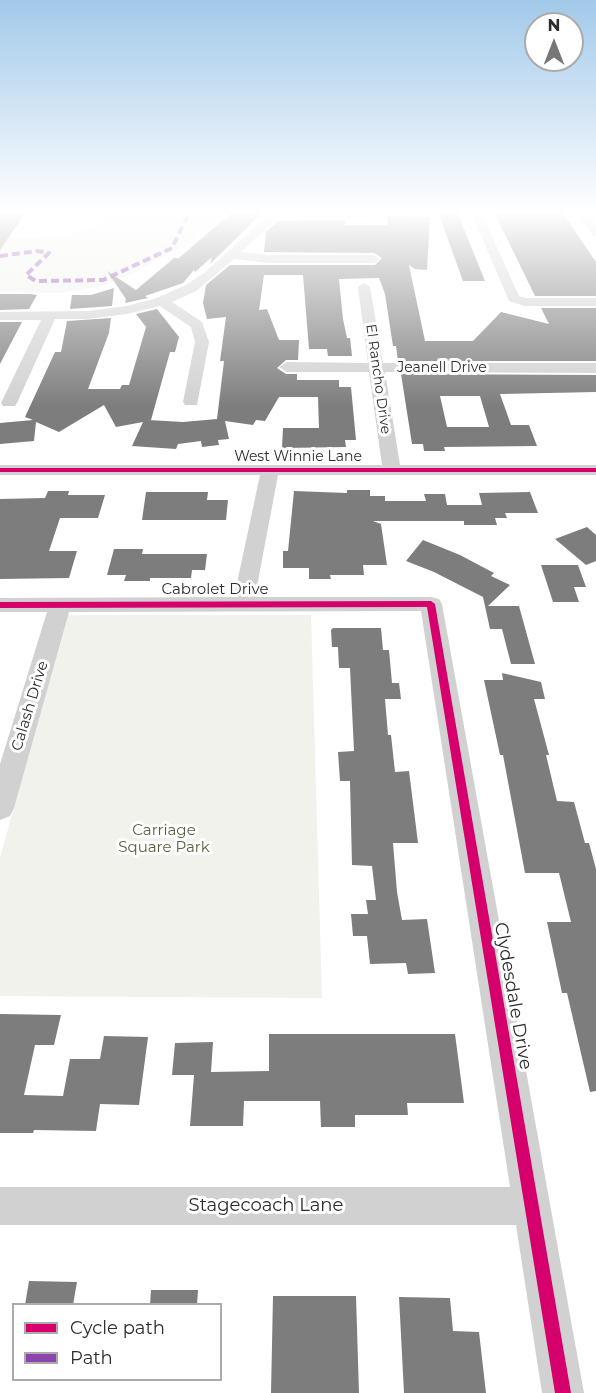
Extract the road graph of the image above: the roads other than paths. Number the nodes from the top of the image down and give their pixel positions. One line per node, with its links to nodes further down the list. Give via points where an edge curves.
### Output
1 (204, 277): 4 (street)
2 (504, 277): 5 (street, via 512,297 524,302)
3 (364, 287): 9 (street, El Rancho Drive)
4 (162, 301): 7 (street, via 108,312); 11 (street, via 197,325 202,342)
5 (596, 302)
6 (0, 316): 7 (street)
7 (50, 316): 12 (street)
8 (287, 367): 9 (street, Jeanell Drive)
9 (376, 368): 10 (street, Jeanell Drive); 14 (street, El Rancho Drive)
10 (596, 368)
11 (192, 402)
12 (9, 403)
13 (0, 470): 16 (street, West Winnie Lane)
14 (392, 470): 15 (street, West Winnie Lane); 16 (street, West Winnie Lane)
15 (596, 470)
16 (270, 471): 20 (street)
17 (431, 604): 20 (street, Cabrolet Drive); 23 (street, Clydesdale Drive)
18 (0, 605): 19 (street, Cabrolet Drive)
19 (60, 605): 20 (street, Cabrolet Drive); 21 (street, Calash Drive)
20 (243, 605)
21 (0, 808)
22 (0, 1206): 23 (street, Stagecoach Lane)
23 (532, 1206): 24 (street, Clydesdale Drive)
24 (563, 1393)

